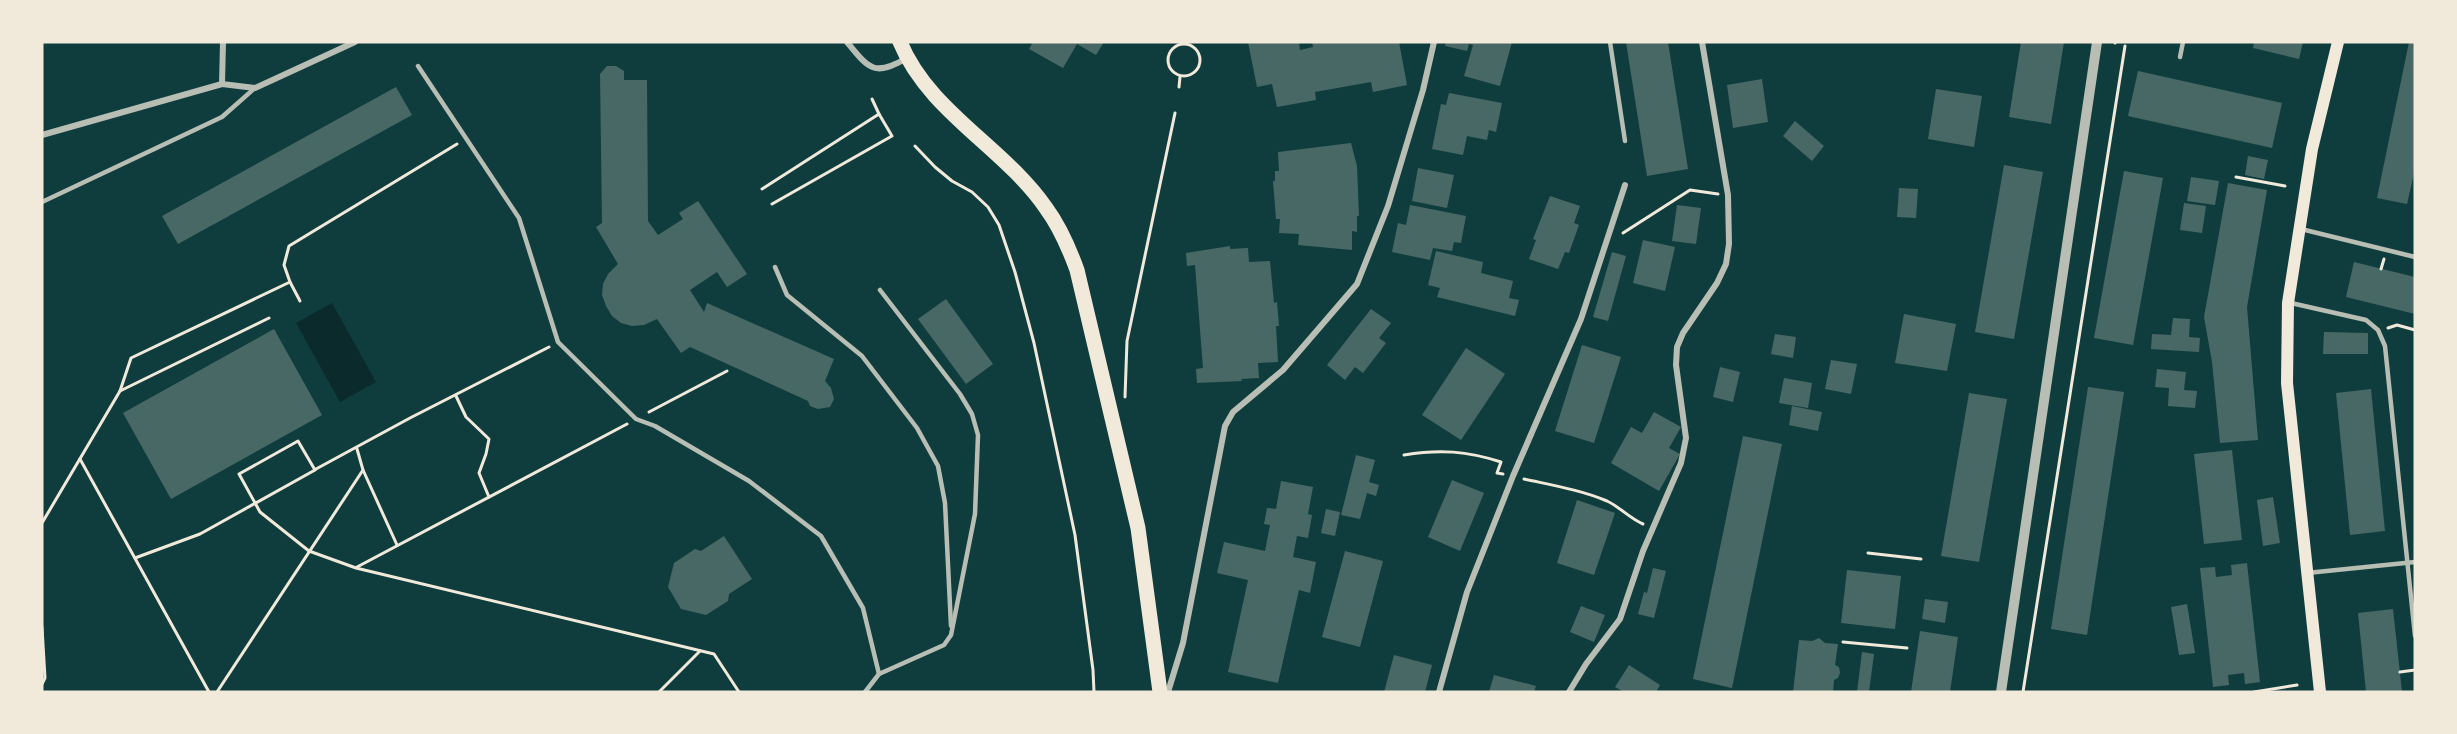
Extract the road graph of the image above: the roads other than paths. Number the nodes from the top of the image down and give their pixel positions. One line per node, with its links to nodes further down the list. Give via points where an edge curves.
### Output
1 (223, 42): 14 (street)
2 (355, 42): 15 (street)
3 (847, 42): 12 (street, via 861,59 876,68 889,68)
4 (900, 42): 12 (main road)
5 (1434, 42): 33 (street, via 1388,206 1357,284 1283,370 1244,401 1225,426 1183,643)
6 (1610, 42): 17 (lane)
7 (1702, 42): 35 (street, via 1728,195 1726,264 1677,347 1685,450 1620,619)
8 (2097, 42): 36 (street)
9 (2183, 42): 11 (lane)
10 (2338, 42): 20 (main road, via 2312,149)
11 (2180, 57)
12 (907, 58): 32 (main road, via 957,118 1045,206 1065,238 1077,270 1138,528)
13 (418, 66): 30 (lane, via 519,218 558,342 636,419 655,426 749,481 821,536 863,608)
14 (222, 84): 15 (street); 16 (street)
15 (255, 88): 19 (lane, via 222,117)
16 (42, 135)
17 (1625, 141)
18 (1625, 185): 34 (street, via 1581,319 1467,592)
19 (42, 202)
20 (2300, 229): 21 (lane); 24 (main road)
21 (2415, 257)
22 (775, 267): 28 (lane, via 787,295 862,356 916,428 938,466 945,503)
23 (880, 290): 28 (lane, via 960,394 978,435 975,514)
24 (2288, 303): 26 (lane, via 2366,320 2378,330 2385,346); 27 (main road, via 2287,384)
25 (2415, 562): 26 (lane)
26 (2408, 563): 27 (lane); 29 (lane)
27 (2307, 573): 37 (main road)
28 (951, 634): 30 (lane, via 944,645)
29 (2415, 636)
30 (879, 674): 31 (lane)
31 (865, 692)
32 (1160, 692)
33 (1168, 692)
34 (1439, 692)
35 (1569, 692)
36 (2001, 692)
37 (2320, 692)

